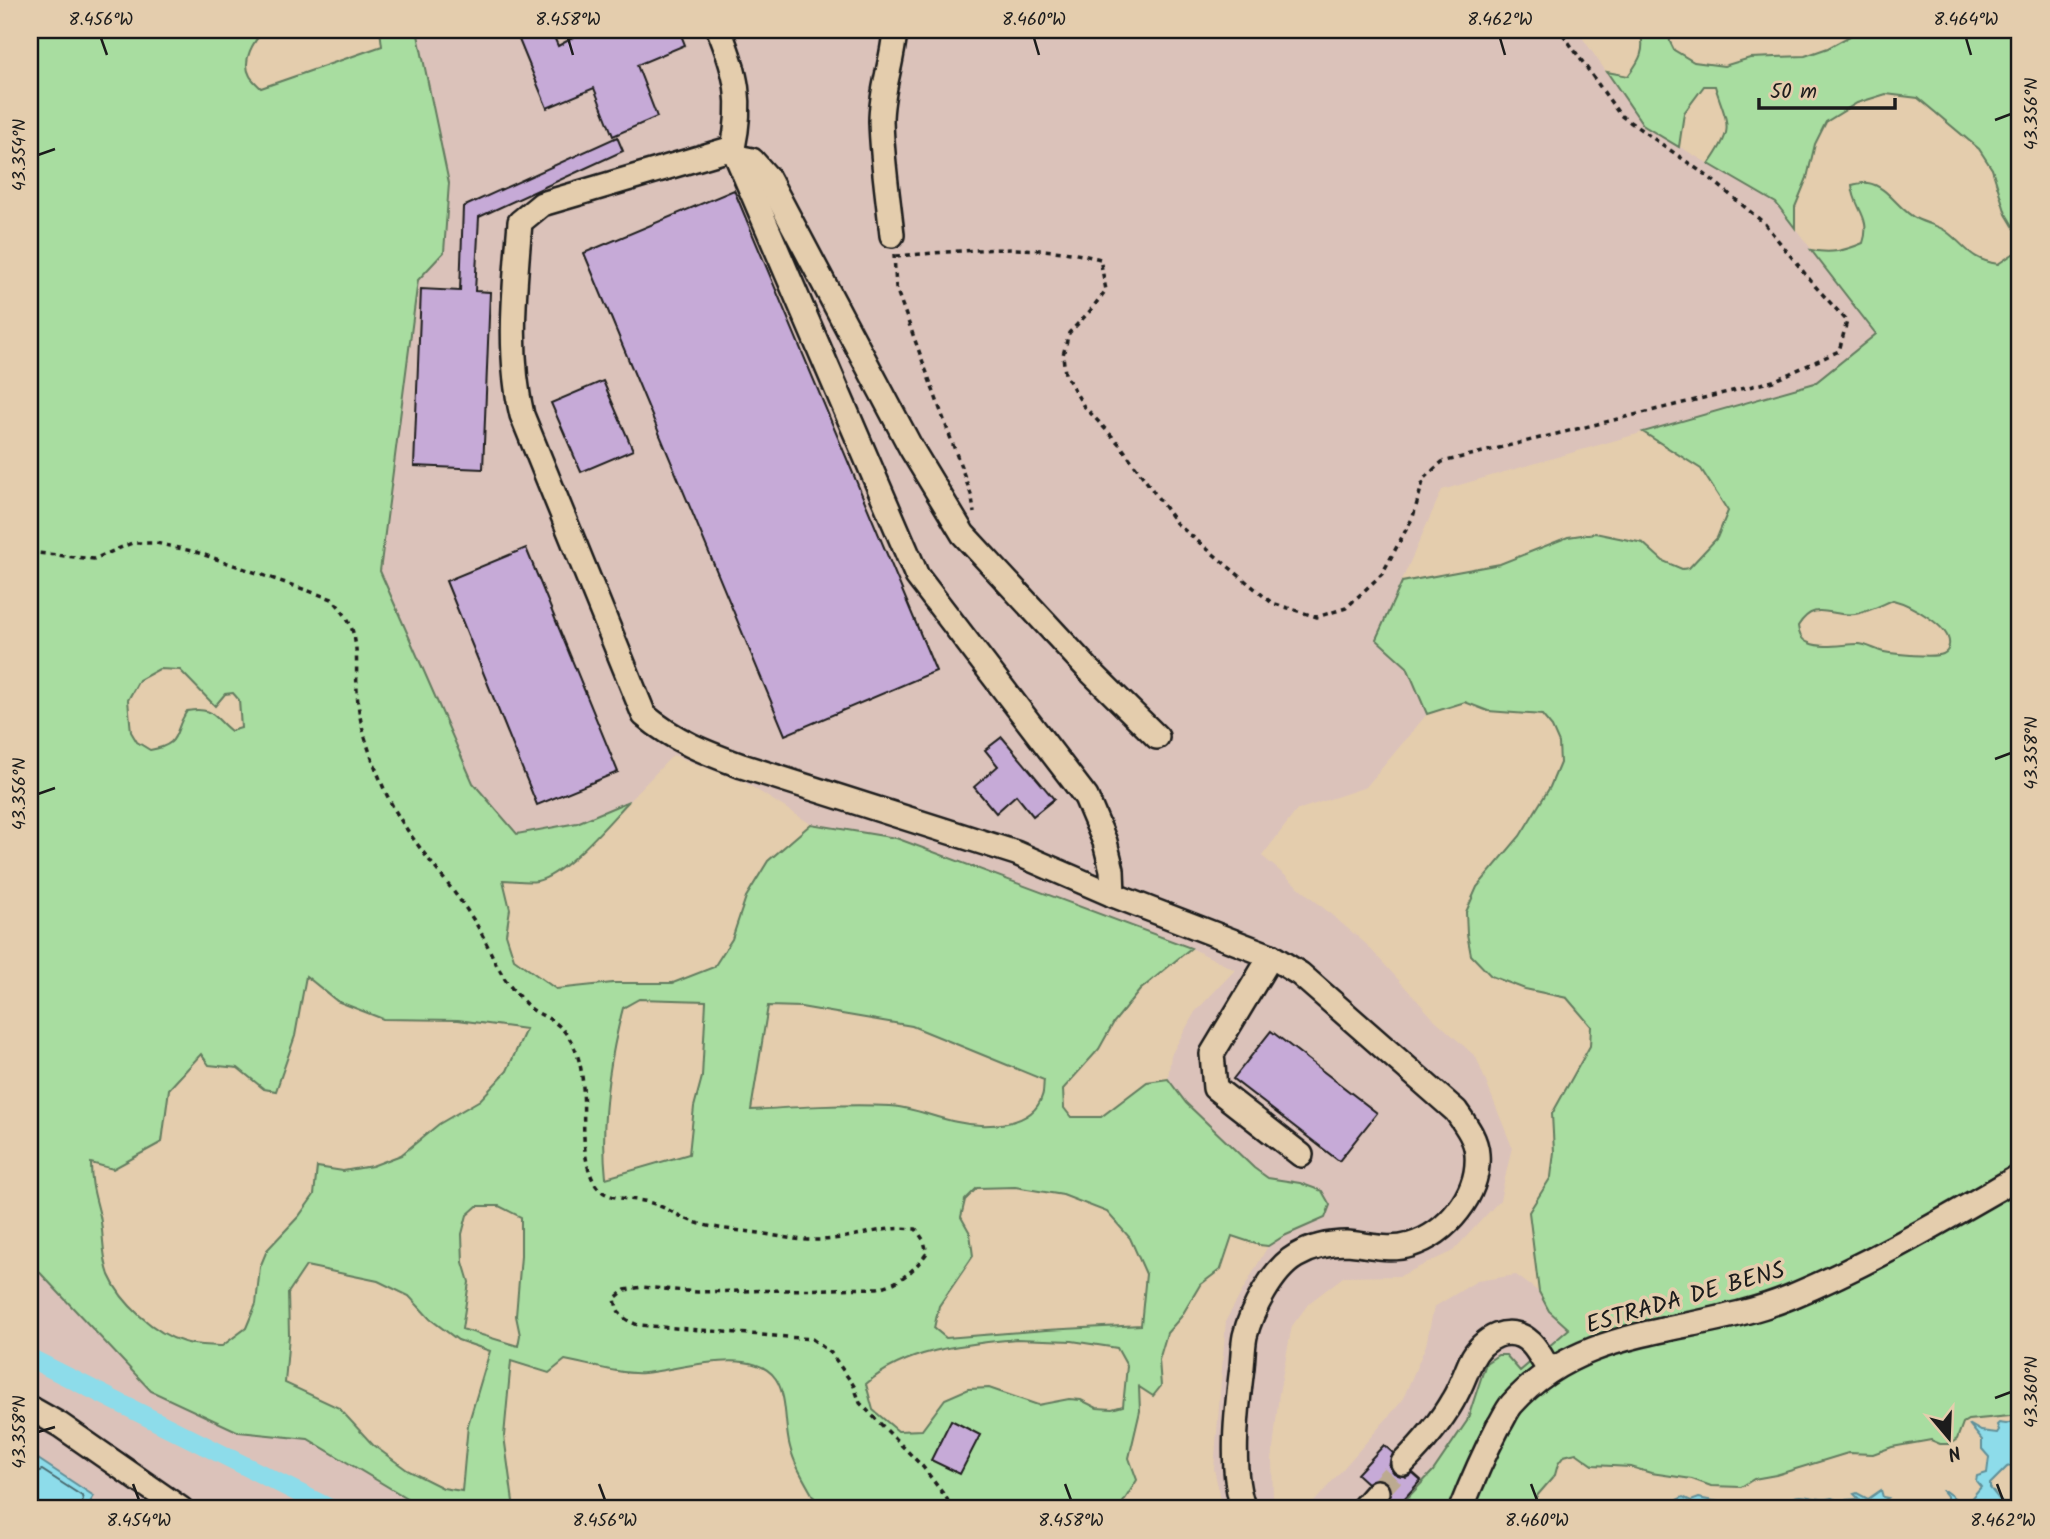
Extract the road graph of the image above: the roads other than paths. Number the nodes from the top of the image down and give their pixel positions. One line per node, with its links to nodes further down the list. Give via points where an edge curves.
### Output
1 (719, 30): 3 (street, via 739,92)
2 (895, 30): 4 (street, via 881,120)
3 (735, 153): 5 (street, via 752,160 768,178 911,448 963,534); 6 (street, via 917,576 1086,797 1105,842); 6 (street, via 542,204 520,222 514,352 522,415 644,715 665,733 709,754 1016,853)
4 (893, 244)
5 (1157, 737)
6 (1113, 895): 7 (street)
7 (1271, 956): 8 (street, via 1212,1054 1215,1088); 14 (street, via 1300,974 1456,1111 1477,1152 1476,1175 1466,1200 1431,1236 1408,1246 1344,1243 1319,1247 1293,1258 1271,1280 1245,1336 1236,1466)
8 (1301, 1155)
9 (2020, 1176): 10 (street, ESTRADA DE BENS, via 1893,1249 1787,1298 1597,1346)
10 (1549, 1370): 12 (street, via 1531,1343 1517,1334 1499,1332 1472,1358 1453,1401); 15 (street, ESTRADA DE BENS, via 1510,1406)
11 (30, 1408): 13 (street)
12 (1403, 1463)
13 (181, 1509)
14 (1244, 1509)
15 (1461, 1509)

